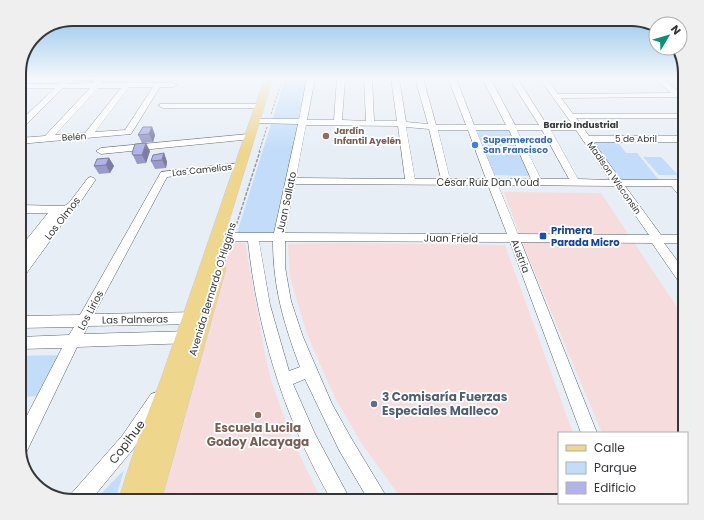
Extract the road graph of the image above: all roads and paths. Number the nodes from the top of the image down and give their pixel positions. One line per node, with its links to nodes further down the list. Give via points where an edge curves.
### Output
1 (44, 102): 20 (street)
2 (81, 102): 32 (street)
3 (114, 102): 31 (street)
4 (147, 102): 31 (street, Belén, via 128,132)
5 (261, 102): 17 (main road, Avenida Bernardo O'Higgins)
6 (267, 102): 21 (main road, Avenida Bernardo O'Higgins)
7 (307, 102): 22 (street, Juan Sallato)
8 (339, 102): 23 (street)
9 (369, 102): 24 (street)
10 (399, 102): 25 (street)
11 (426, 102): 26 (street)
12 (461, 102): 27 (street, Austria)
13 (499, 102): 28 (street)
14 (528, 102): 29 (street)
15 (560, 102): 18 (street, Madison Wisconsin)
16 (163, 106): 17 (street)
17 (260, 106): 21 (main road, Avenida Bernardo O'Higgins)
18 (570, 116): 19 (street); 30 (street, Madison Wisconsin)
19 (678, 116)
20 (26, 120)
21 (258, 122): 22 (street); 36 (main road, Avenida Bernardo O'Higgins); 53 (main road, Avenida Bernardo O'Higgins)
22 (303, 123): 23 (street); 41 (street, Juan Sallato)
23 (338, 123): 24 (street)
24 (370, 123): 25 (street)
25 (402, 124): 26 (street); 42 (street)
26 (433, 127): 27 (street); 43 (street)
27 (471, 127): 28 (street); 44 (street, Austria)
28 (512, 128): 29 (street); 45 (street)
29 (544, 128): 30 (street); 46 (street)
30 (580, 128): 33 (street, Madison Wisconsin)
31 (88, 135): 32 (street, Belén)
32 (48, 138): 35 (street, Belén)
33 (587, 139): 34 (street, 5 de Abril); 47 (street, Madison Wisconsin)
34 (678, 139)
35 (26, 140)
36 (248, 140): 37 (street); 38 (main road, Avenida Bernardo O'Higgins)
37 (101, 151)
38 (240, 166): 39 (street, Las Camelias); 53 (main road, Avenida Bernardo O'Higgins)
39 (164, 174): 62 (street, Los Lirios)
40 (91, 180): 51 (street, Los Olmos, via 73,205)
41 (290, 180): 42 (street, César Ruiz Dan Youd); 55 (street, Juan Sallato)
42 (410, 181): 43 (street, César Ruiz Dan Youd)
43 (446, 181): 44 (street, César Ruiz Dan Youd)
44 (492, 182): 45 (street, César Ruiz Dan Youd); 56 (street, Austria)
45 (537, 182): 46 (street, César Ruiz Dan Youd)
46 (575, 182): 47 (street, César Ruiz Dan Youd)
47 (617, 182): 48 (street, César Ruiz Dan Youd); 57 (street, Madison Wisconsin)
48 (674, 183): 49 (street, César Ruiz Dan Youd); 50 (street)
49 (678, 183)
50 (678, 187)
51 (61, 209): 52 (street); 59 (street, Los Olmos); 60 (street, Los Olmos)
52 (26, 210)
53 (222, 236): 54 (street, Juan Frield); 64 (main road, Avenida Bernardo O'Higgins)
54 (253, 236): 55 (street, Juan Frield); 69 (street, via 265,311)
55 (279, 236): 56 (street, Juan Frield); 67 (street, Juan Sallato, via 281,289)
56 (514, 238): 57 (street, Juan Frield); 70 (street, Austria)
57 (656, 239): 58 (street, Juan Frield); 61 (street, Madison Wisconsin)
58 (678, 239)
59 (26, 250)
60 (26, 264)
61 (678, 271)
62 (85, 320): 63 (street, Las Palmeras); 64 (street, Las Palmeras); 65 (street, Los Lirios)
63 (26, 322)
64 (194, 327): 65 (street, Las Palmeras); 68 (main road, Avenida Bernardo O'Higgins); 74 (main road, Avenida Bernardo O'Higgins)
65 (73, 341): 66 (street, Las Palmeras); 71 (street, Los Lirios)
66 (26, 343)
67 (310, 370): 69 (street); 76 (street, Juan Sallato, via 347,450)
68 (171, 379): 72 (street, Copihue, via 128,442); 73 (main road, Avenida Bernardo O'Higgins)
69 (284, 380): 75 (street, via 308,437)
70 (589, 432)
71 (26, 435)
72 (84, 494)
73 (132, 494)
74 (151, 494)
75 (338, 494)
76 (375, 494)

